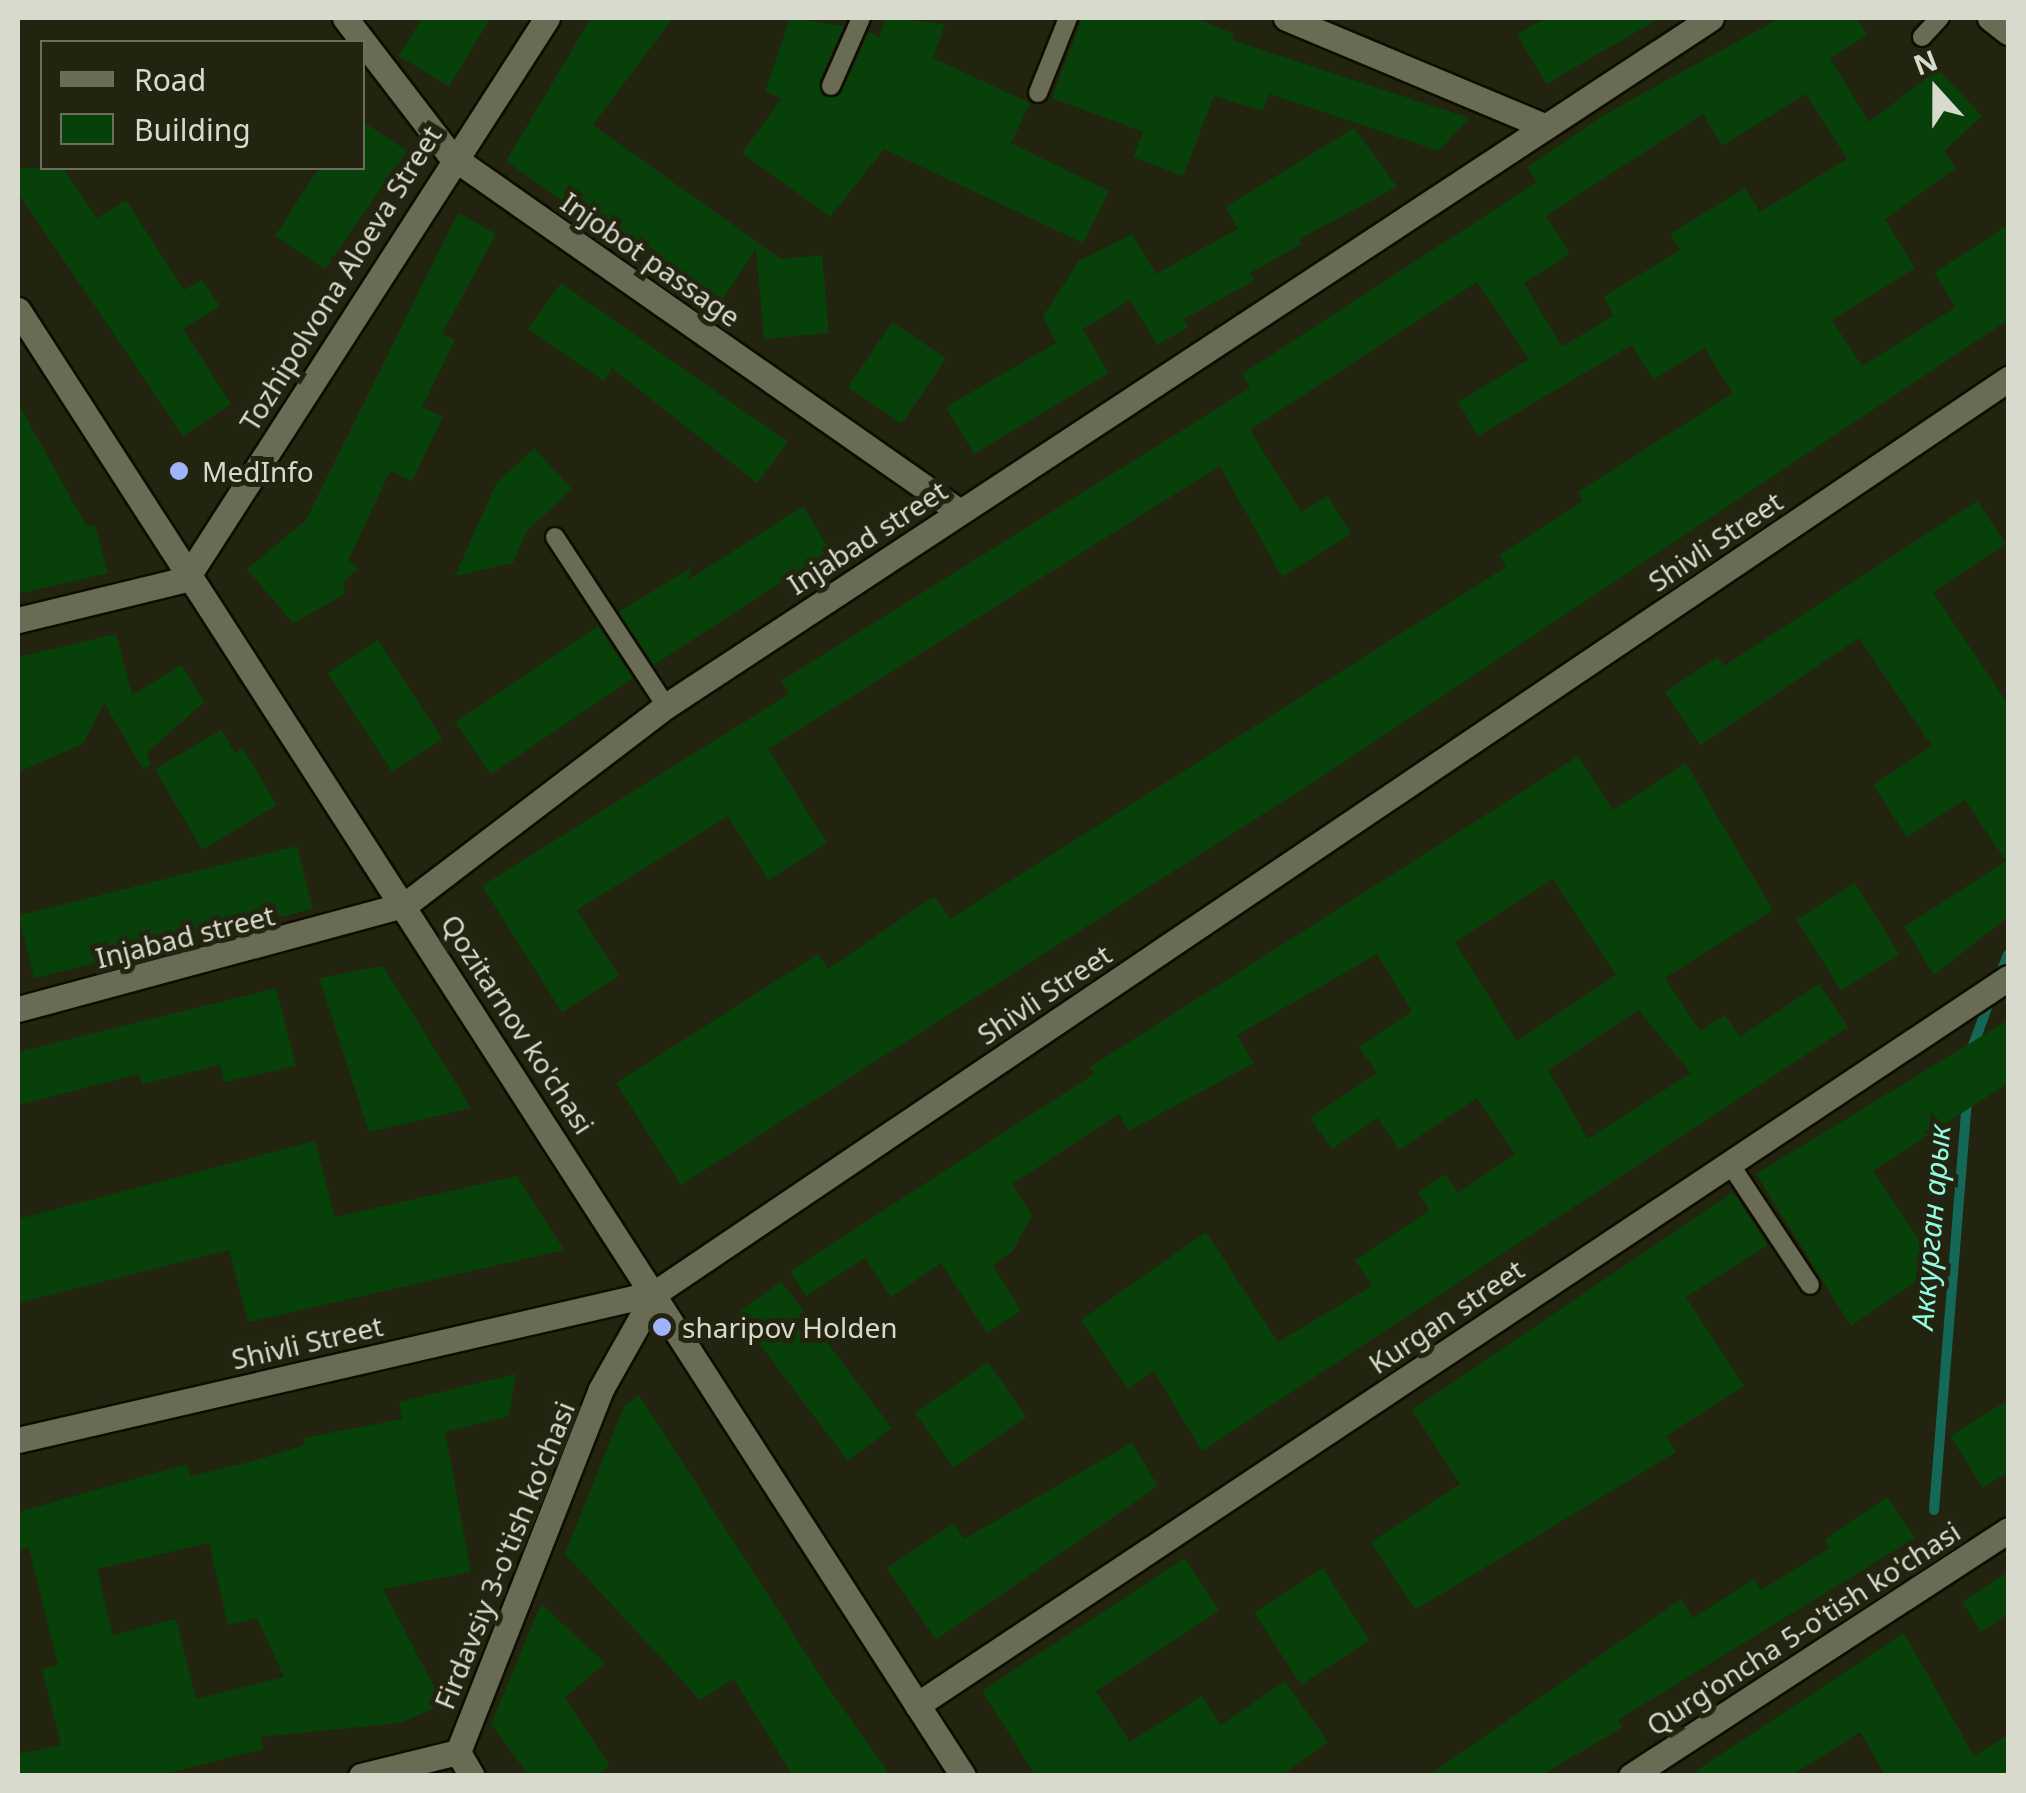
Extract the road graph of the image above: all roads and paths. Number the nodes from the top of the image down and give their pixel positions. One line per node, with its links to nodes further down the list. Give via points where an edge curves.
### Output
1 (345, 18): 11 (street, Injobot passage)
2 (547, 18): 16 (street, Tozhipolvona Aloeva Street)
3 (862, 18): 13 (lane)
4 (1068, 18): 14 (lane)
5 (1286, 18): 15 (street)
6 (1710, 18): 15 (street, Injаbаd street)
7 (1940, 18): 10 (lane)
8 (1990, 18): 9 (street)
9 (2008, 32)
10 (1922, 37)
11 (362, 40)
12 (365, 44): 16 (street, Injobot passage)
13 (831, 86)
14 (1038, 92)
15 (1539, 124): 19 (street, Injаbаd street)
16 (451, 156): 19 (street, Injobot passage); 21 (street, Tozhipolvona Aloeva Street)
17 (18, 310): 21 (street, Qozitarnov ko'chasi)
18 (2008, 379): 29 (street, Shivli Street)
19 (960, 512): 23 (street, Injаbаd street)
20 (556, 537): 23 (lane)
21 (186, 580): 22 (street); 24 (street, Qozitarnov ko'chasi)
22 (18, 620)
23 (666, 706): 24 (street, Injаbаd street)
24 (406, 904): 26 (street, Injаbаd street); 29 (street, Qozitarnov ko'chasi)
25 (2008, 978): 27 (street, Kurgan street)
26 (18, 1009)
27 (1730, 1164): 28 (lane); 32 (street, Kurgan street)
28 (1810, 1285)
29 (655, 1293): 30 (street, Shivli Street); 32 (street, Qozitarnov ko'chasi); 33 (street, Firdavsiy 3-o'tish ko'chasi, via 602,1389)
30 (18, 1440)
31 (2008, 1530): 37 (street, Qurg'oncha 5-o'tish ko'chasi)
32 (918, 1705): 36 (street, Qozitarnov ko'chasi)
33 (458, 1752): 34 (street, Firdavsiy 3-o'tish ko'chasi); 35 (street)
34 (361, 1776)
35 (472, 1776)
36 (963, 1776)
37 (1631, 1776)

